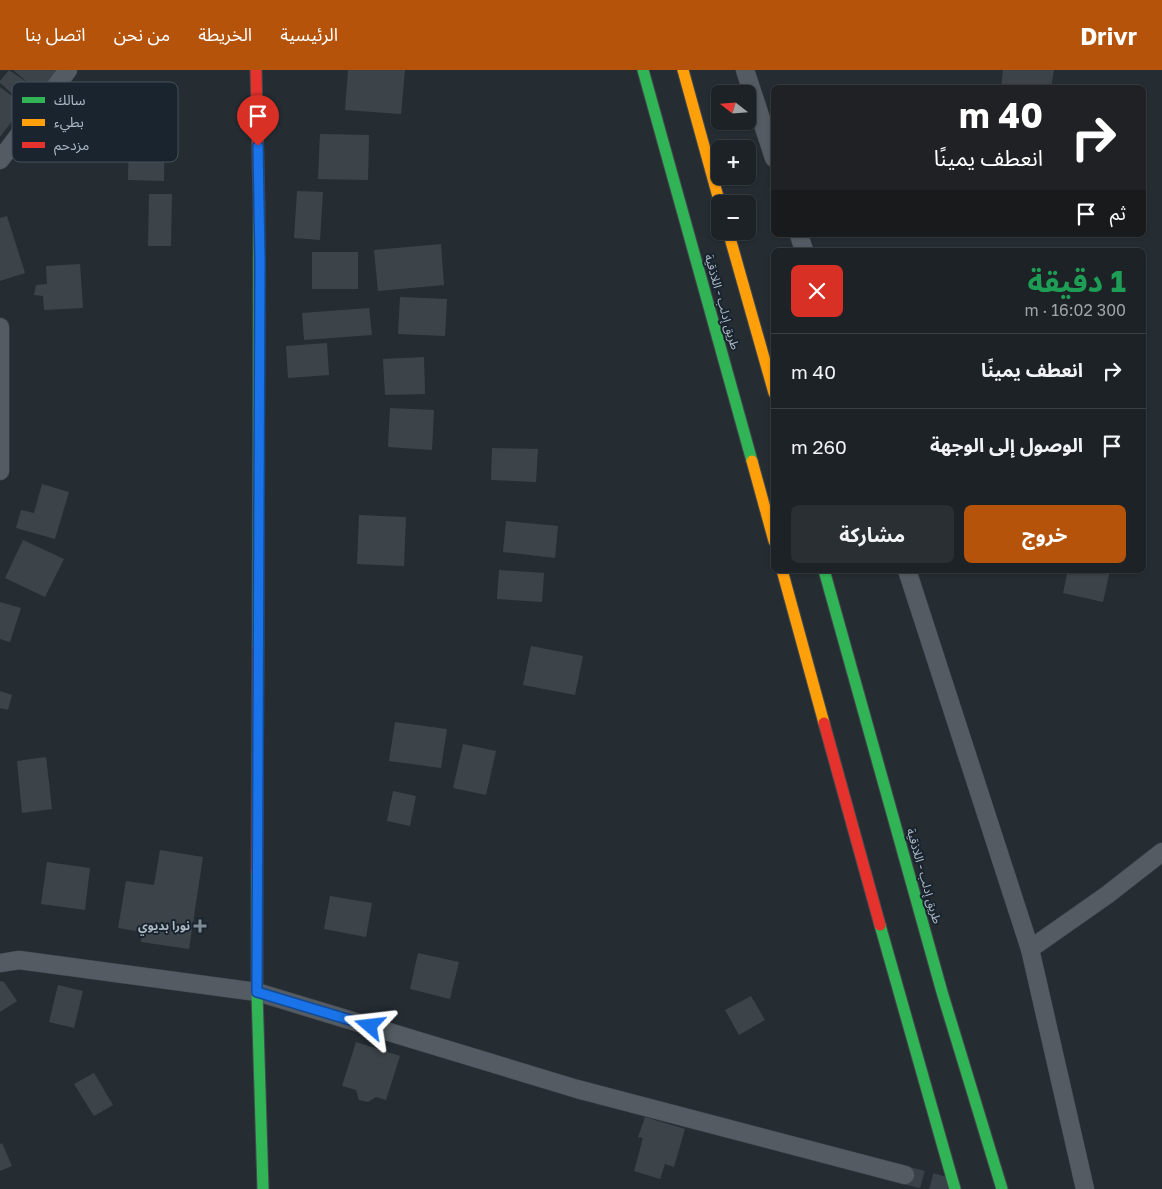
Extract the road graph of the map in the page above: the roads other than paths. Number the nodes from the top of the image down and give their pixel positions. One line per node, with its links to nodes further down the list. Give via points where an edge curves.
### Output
1 (68, 70): 6 (street)
2 (256, 70): 22 (main road, via 260,260)
3 (643, 70): 15 (main road, طريق إدلب - اللاذقية)
4 (683, 70): 10 (main road)
5 (745, 70): 8 (street)
6 (59, 82)
7 (12, 144): 9 (street)
8 (771, 149)
9 (0, 160)
10 (718, 195)
11 (731, 240): 13 (main road, طريق إدلب - اللاذقية)
12 (0, 327): 14 (street)
13 (771, 382)
14 (0, 470)
15 (771, 530)
16 (783, 573): 25 (main road)
17 (825, 573): 26 (main road, طريق إدلب - اللاذقية, via 942,992)
18 (908, 573): 20 (street)
19 (1162, 852): 20 (street)
20 (1030, 948): 27 (street)
21 (0, 963): 22 (street, via 19,960)
22 (257, 992): 23 (street, via 577,1089); 24 (main road)
23 (905, 1175)
24 (263, 1189)
25 (955, 1189)
26 (1002, 1189)
27 (1086, 1189)

